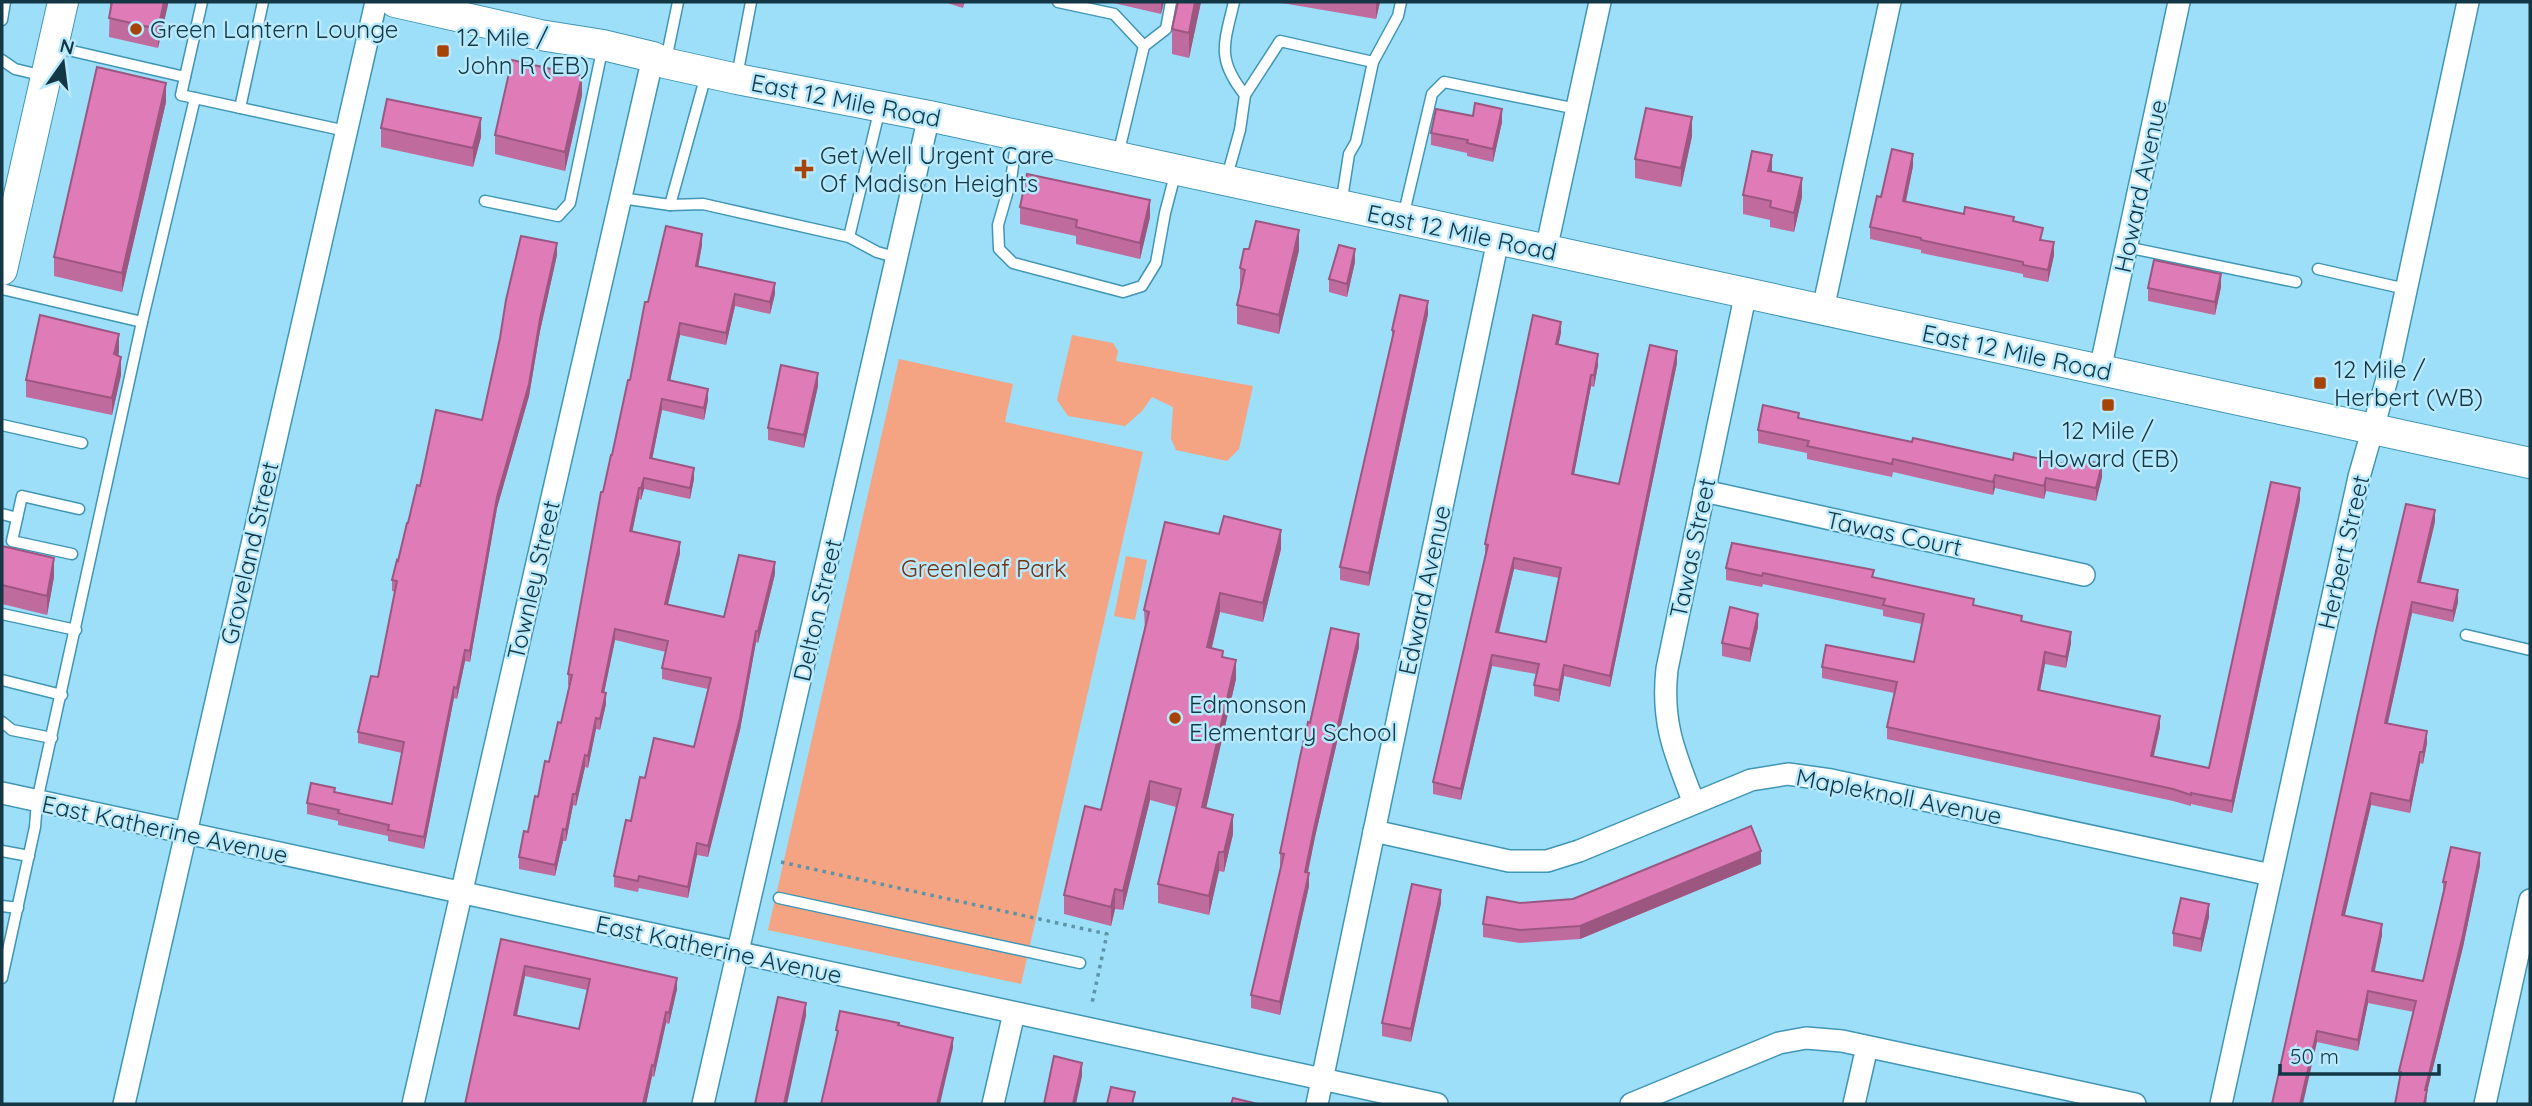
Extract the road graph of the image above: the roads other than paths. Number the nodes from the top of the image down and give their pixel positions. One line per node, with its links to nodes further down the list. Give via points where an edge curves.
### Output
1 (5, 2): 17 (lane)
2 (63, 2): 19 (main road)
3 (202, 2): 26 (lane)
4 (264, 2): 30 (lane)
5 (376, 2): 34 (street, Groveland Street)
6 (395, 2): 18 (main road, East 12 Mile Road)
7 (678, 2): 22 (lane)
8 (751, 2): 27 (lane)
9 (1058, 2): 20 (lane, via 1114,15)
10 (1171, 2): 20 (lane, via 1166,29)
11 (1234, 2): 28 (lane, via 1223,47 1229,76)
12 (1401, 2): 23 (lane)
13 (1600, 2): 32 (street)
14 (1890, 2): 55 (street)
15 (2179, 2): 46 (street, Howard Avenue)
16 (2468, 2): 53 (street, Herbert Street)
17 (2, 20)
18 (603, 45): 22 (main road, East 12 Mile Road); 40 (lane, via 570,203 558,216)
19 (53, 46): 25 (main road); 26 (lane)
20 (1144, 46): 36 (lane)
21 (2, 60): 25 (lane, via 15,69)
22 (659, 60): 24 (main road, East 12 Mile Road); 39 (street, Townley Street)
23 (1373, 62): 28 (lane, via 1280,41); 42 (lane)
24 (707, 72): 27 (main road, East 12 Mile Road); 41 (lane)
25 (46, 76): 49 (main road)
26 (185, 77): 29 (lane, via 181,95)
27 (737, 79): 31 (main road, East 12 Mile Road)
28 (1245, 95): 38 (lane)
29 (195, 98): 30 (lane); 56 (lane)
30 (240, 108): 34 (lane)
31 (880, 108): 33 (main road, East 12 Mile Road); 44 (lane)
32 (1577, 109): 43 (lane, via 1444,82 1432,94); 47 (street)
33 (929, 116): 35 (main road, East 12 Mile Road); 48 (street, Delton Street)
34 (346, 131): 80 (street, Groveland Street)
35 (1017, 137): 36 (main road, East 12 Mile Road); 37 (lane, via 998,225 999,249 1013,263 1123,292 1142,286 1156,263)
36 (1118, 158): 37 (main road, East 12 Mile Road)
37 (1176, 170): 38 (main road, East 12 Mile Road)
38 (1226, 180): 42 (main road, East 12 Mile Road)
39 (621, 198): 41 (lane); 84 (street, Townley Street)
40 (485, 201)
41 (670, 205): 44 (lane, via 703,204)
42 (1341, 206): 43 (main road, East 12 Mile Road)
43 (1402, 220): 45 (main road, East 12 Mile Road)
44 (849, 237): 48 (lane)
45 (1498, 240): 47 (main road, East 12 Mile Road); 79 (street, Edward Avenue)
46 (2126, 247): 51 (lane); 57 (street, Howard Avenue)
47 (1546, 250): 54 (main road, East 12 Mile Road)
48 (898, 258): 89 (street, Delton Street)
49 (2, 270)
50 (2318, 270): 53 (lane)
51 (2296, 282)
52 (2, 289): 56 (lane)
53 (2406, 289): 59 (street, Herbert Street)
54 (1746, 292): 55 (main road, East 12 Mile Road); 62 (street, Tawas Street)
55 (1823, 310): 57 (main road, East 12 Mile Road)
56 (142, 322): 69 (lane)
57 (2100, 370): 59 (main road, East 12 Mile Road)
58 (2, 425): 60 (lane)
59 (2373, 428): 61 (main road, East 12 Mile Road); 83 (street, Herbert Street)
60 (82, 443)
61 (2530, 463)
62 (1704, 491): 67 (street, Tawas Court); 78 (street, Tawas Street, via 1664,689 1669,737)
63 (79, 509): 65 (lane, via 23,496)
64 (2, 514): 65 (lane)
65 (18, 518): 66 (lane, via 12,541)
66 (72, 554)
67 (2084, 575)
68 (2, 614): 69 (lane)
69 (76, 630): 73 (lane)
70 (2466, 635): 71 (lane)
71 (2530, 650)
72 (2, 680): 73 (lane)
73 (62, 695): 75 (lane)
74 (2, 722): 75 (lane, via 12,730)
75 (52, 738): 77 (lane)
76 (2, 793): 77 (street, East Katherine Avenue)
77 (37, 801): 80 (street, East Katherine Avenue); 82 (lane)
78 (1694, 803): 79 (street, Mapleknoll Avenue, via 1547,861 1509,861); 83 (street, Mapleknoll Avenue, via 1771,775 1807,775)
79 (1374, 831): 94 (street, Edward Avenue)
80 (185, 833): 84 (street, East Katherine Avenue); 95 (street, Groveland Street)
81 (2, 851): 82 (lane)
82 (29, 856): 88 (lane)
83 (2271, 875): 104 (street, Herbert Street)
84 (462, 894): 89 (street, East Katherine Avenue); 96 (street, Townley Street)
85 (779, 898): 90 (lane)
86 (2530, 900): 105 (street)
87 (2, 906): 88 (lane)
88 (18, 908): 91 (lane)
89 (738, 953): 92 (street, East Katherine Avenue); 97 (street, Delton Street)
90 (1080, 963)
91 (2, 978)
92 (1014, 1013): 94 (street, East Katherine Avenue); 98 (street)
93 (1867, 1046): 101 (street, via 1826,1039 1794,1040); 102 (street); 103 (street)
94 (1322, 1079): 99 (street, Edward Avenue); 100 (street, East Katherine Avenue)
95 (124, 1104)
96 (414, 1104)
97 (703, 1104)
98 (993, 1104)
99 (1317, 1104)
100 (1437, 1104)
101 (1631, 1104)
102 (1854, 1104)
103 (2135, 1104)
104 (2221, 1104)
105 (2485, 1104)

